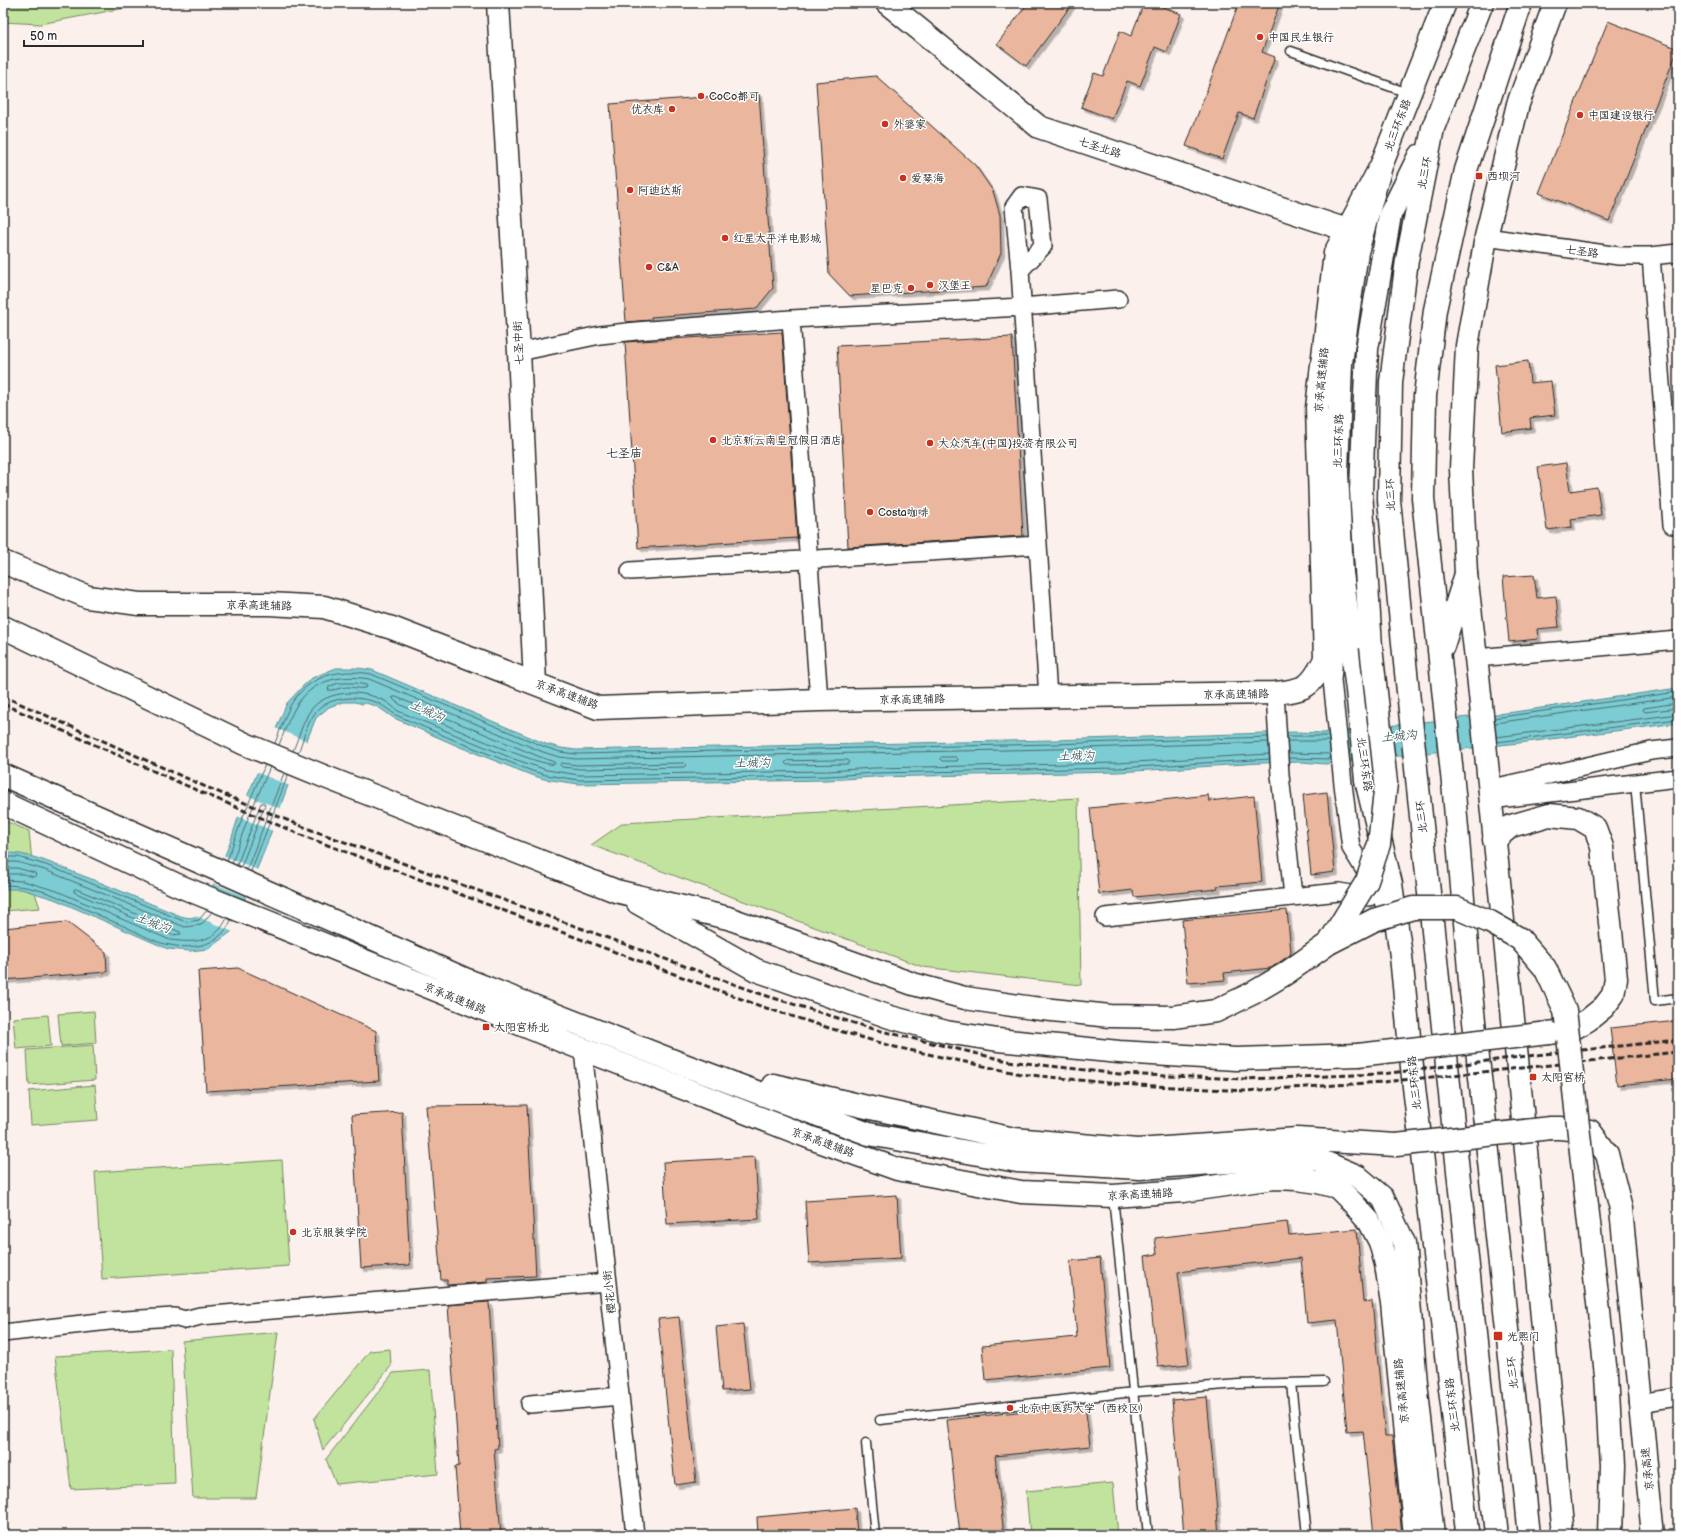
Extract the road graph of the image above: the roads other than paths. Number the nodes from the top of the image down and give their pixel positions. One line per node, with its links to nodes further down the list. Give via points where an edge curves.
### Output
1 (498, 3): 19 (main road, 七圣中街)
2 (887, 3): 11 (main road, 七圣北路, via 1039,127)
3 (1445, 3): 8 (main road, 北三环东路)
4 (1482, 3): 9 (main road, 北三环)
5 (1522, 3): 29 (main road, via 1466,170 1434,318 1425,396 1423,498)
6 (1555, 3): 12 (main road, via 1518,104)
7 (1291, 51): 8 (lane)
8 (1409, 93): 10 (main road, 北三环东路)
9 (1433, 128): 46 (main road, bridge, via 1390,215 1367,349 1361,490 1370,647 1386,783 1378,844 1367,881); 72 (main road, 北三环, via 1407,260 1391,382 1389,500)
10 (1381, 166): 11 (main road, 京承高速辅路); 25 (main road, 北三环东路, via 1357,252 1341,363 1337,472)
11 (1347, 230): 32 (main road, 京承高速辅路, via 1335,253 1317,408 1325,659 1310,684 1295,691)
12 (1486, 237): 14 (street, 七圣路, via 1619,256); 26 (main road, via 1467,346 1460,469)
13 (1678, 253): 14 (street, 七圣路)
14 (1651, 256): 20 (street, via 1672,525)
15 (1020, 270): 17 (street)
16 (1118, 299): 17 (street)
17 (1022, 307): 18 (street); 21 (street)
18 (790, 319): 19 (street, via 600,335); 22 (street)
19 (519, 352): 31 (main road, 七圣中街)
20 (1678, 525)
21 (1038, 545): 22 (street); 33 (street)
22 (809, 558): 24 (street); 34 (street)
23 (3, 562): 31 (main road, 京承高速辅路, via 88,597 139,604 269,604 324,607 392,628)
24 (630, 570)
25 (1342, 574): 44 (street, via 1332,680 1351,848); 47 (main road, 北三环东路, via 1366,780 1391,884)
26 (1466, 574): 29 (main road); 30 (main road)
27 (5, 627): 42 (main road, via 245,744)
28 (1678, 640): 30 (street)
29 (1441, 653): 73 (main road, 北三环, via 1471,993)
30 (1477, 666): 39 (main road)
31 (535, 683): 34 (main road, 京承高速辅路, via 598,708)
32 (1275, 693): 33 (main road, 京承高速辅路); 43 (street)
33 (1048, 697): 34 (main road, 京承高速辅路)
34 (819, 700)
35 (1678, 748): 39 (street, via 1651,751)
36 (3, 775): 48 (main road)
37 (1678, 778): 38 (street)
38 (1635, 783): 39 (street); 49 (lane, via 1656,1000)
39 (1489, 786): 41 (main road)
40 (3, 803): 50 (main road, 京承高速辅路, via 177,885)
41 (1494, 840): 42 (main road, bridge, via 1511,826 1549,815 1578,818 1595,828 1602,848 1616,979 1613,995 1604,1007 1571,1030 1358,1055 1236,1059 1135,1053 998,1040 946,1032 890,1017 756,970); 74 (main road)
42 (616, 891): 46 (main road, via 728,918 913,984 965,998 1110,1016 1173,1017 1216,1011 1279,978)
43 (1293, 896): 44 (street, via 1339,892 1373,898); 45 (street)
44 (1384, 904): 47 (street)
45 (1105, 917)
46 (1329, 943): 75 (main road, bridge, via 1374,920 1412,908 1457,908 1490,922 1520,939 1545,968 1565,1010 1606,1374 1611,1466)
47 (1401, 956): 65 (main road, 北三环东路)
48 (467, 980): 50 (main road); 52 (main road)
49 (1678, 998)
50 (562, 1041): 51 (main road, 京承高速辅路)
51 (583, 1050): 53 (main road, 京承高速辅路, via 819,1142 897,1169 1021,1192); 54 (street, 樱花小街)
52 (684, 1065): 61 (main road, 京承高速, bridge, via 1014,1139 1136,1150 1297,1140 1396,1145 1552,1128 1590,1131 1607,1154 1621,1209); 71 (main road, via 869,1134 1017,1161 1140,1168 1271,1159 1317,1159 1357,1176 1383,1198 1404,1242)
53 (1113, 1196): 58 (lane); 70 (main road, 京承高速辅路, via 1183,1191 1274,1178 1297,1179 1336,1187 1369,1221 1380,1242 1392,1303)
54 (608, 1282): 55 (street, via 200,1316 185,1320 174,1317 109,1321); 59 (street, 樱花小街)
55 (3, 1332)
56 (1324, 1382): 57 (lane)
57 (1291, 1383): 58 (lane); 69 (lane)
58 (1134, 1392): 63 (lane); 68 (lane)
59 (620, 1396): 62 (street); 66 (street, 樱花小街)
60 (1678, 1397): 61 (street)
61 (1640, 1403): 76 (main road, 京承高速)
62 (530, 1404)
63 (880, 1420)
64 (866, 1442): 67 (lane)
65 (1466, 1534)
66 (635, 1535)
67 (875, 1535)
68 (1148, 1535)
69 (1307, 1535)
70 (1415, 1535)
71 (1433, 1535)
72 (1496, 1535)
73 (1529, 1535)
74 (1563, 1535)
75 (1609, 1535)
76 (1653, 1535)

